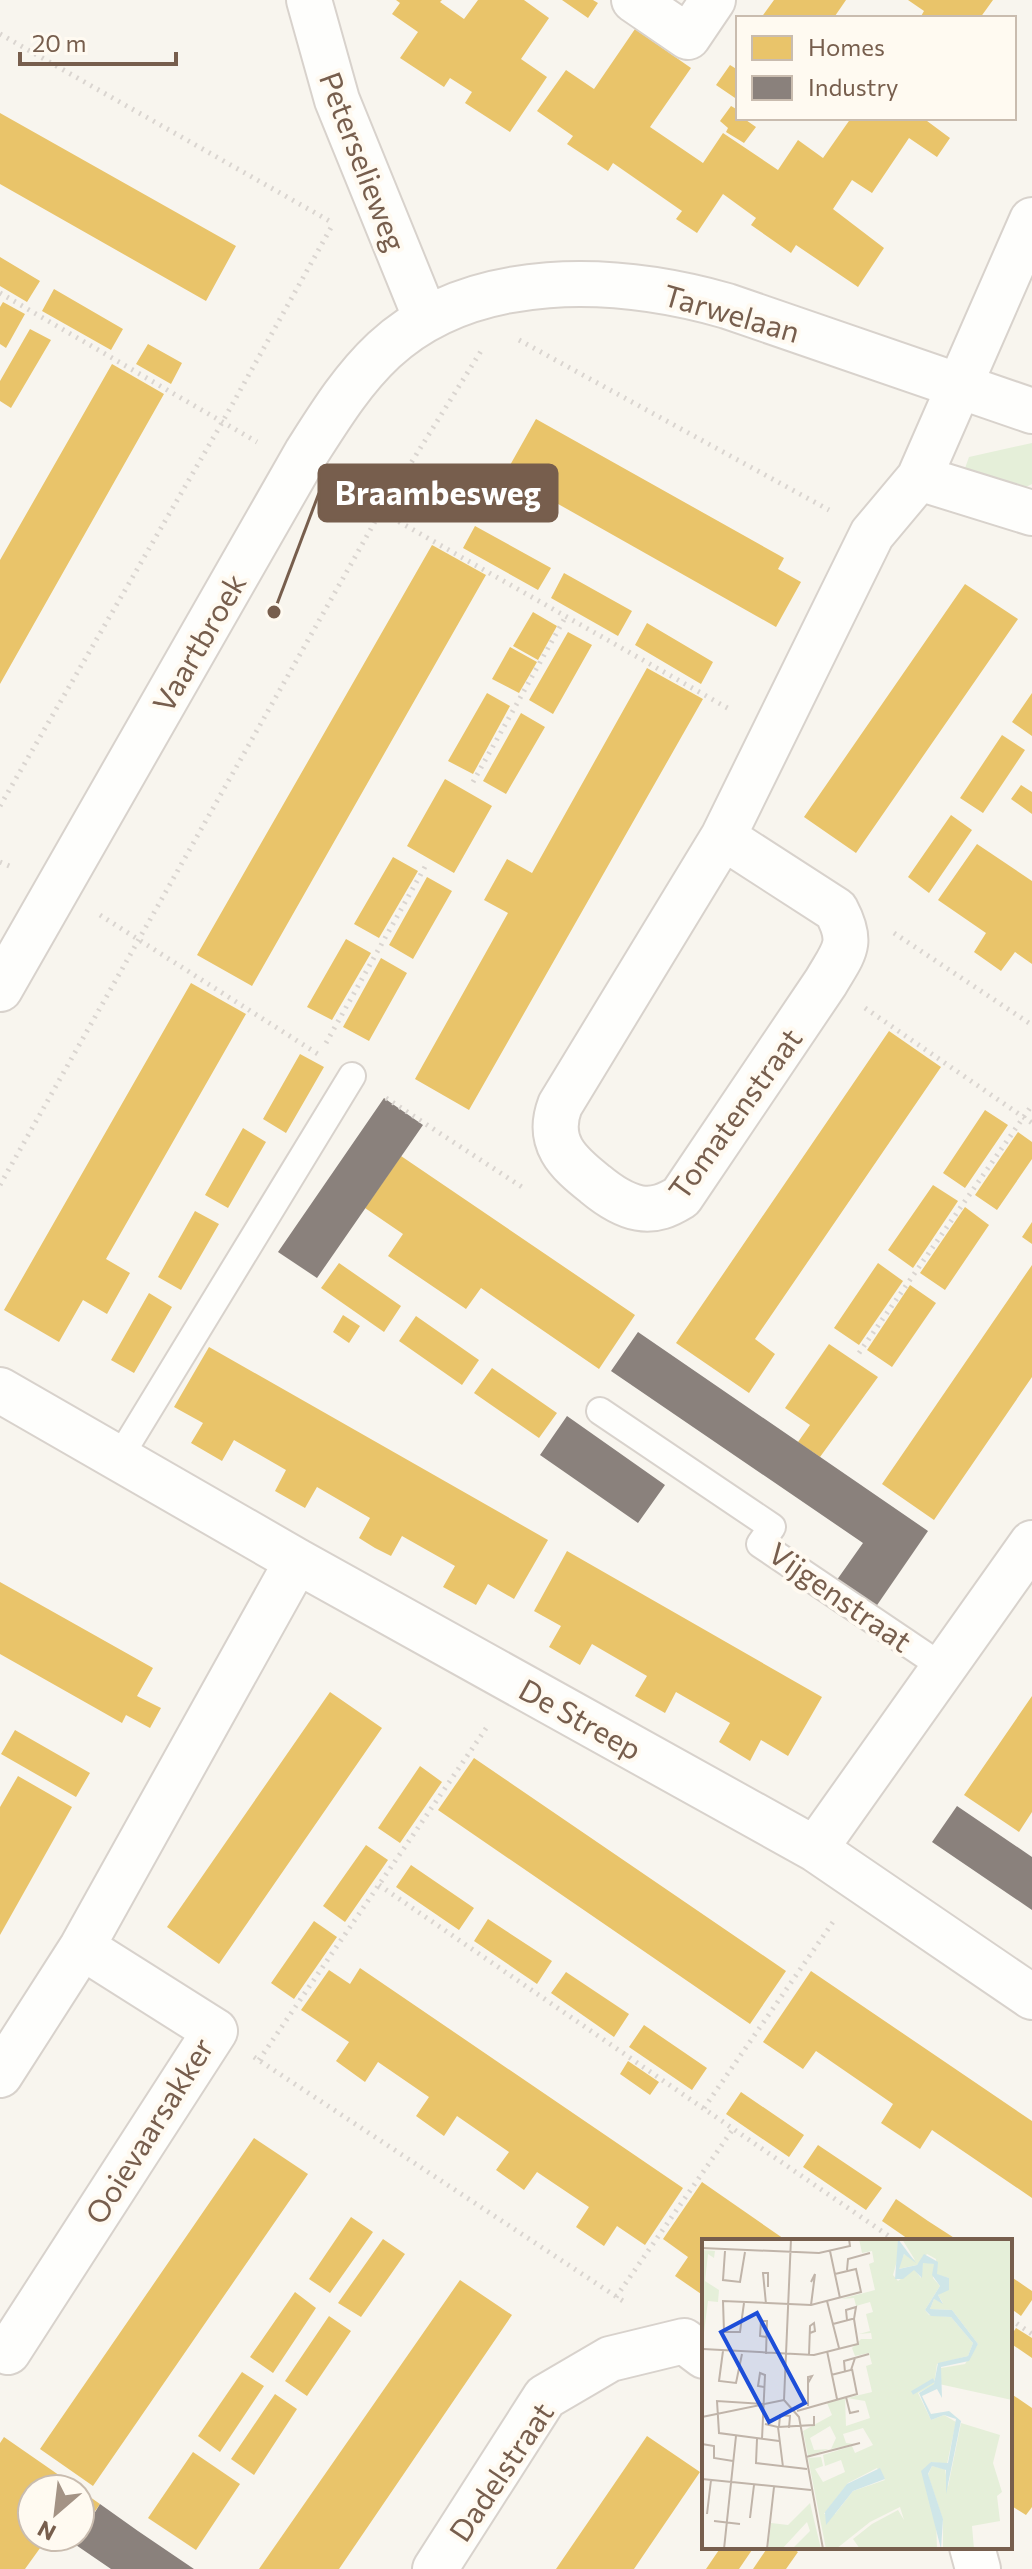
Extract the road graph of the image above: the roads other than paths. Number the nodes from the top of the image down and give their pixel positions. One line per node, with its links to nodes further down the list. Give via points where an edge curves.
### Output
1 (309, 0): 5 (street, Peterselieweg, via 337,100)
2 (634, 0): 3 (street, via 688,37)
3 (713, 0)
4 (1032, 220): 6 (street, Tomatenstraat)
5 (442, 313): 6 (street, Tarwelaan, via 507,291 628,286 756,315); 11 (street, Vaartbroek, via 385,348 350,385)
6 (959, 386): 7 (street, Tarwelaan); 8 (street, Tomatenstraat)
7 (1032, 411)
8 (919, 478): 9 (street); 10 (street, Tomatenstraat, via 872,534)
9 (1032, 513)
10 (723, 837): 10 (street, Tomatenstraat, via 554,1120 558,1145 571,1165 618,1200 640,1208 666,1207 681,1197 846,948 845,928 836,910)
11 (0, 989)
12 (352, 1076): 15 (lane)
13 (0, 1390): 15 (street, De Streep)
14 (600, 1411): 18 (lane, Vijgenstraat, via 772,1527 760,1544)
15 (119, 1458): 17 (street, De Streep)
16 (1032, 1543): 18 (street, Vijgenstraat)
17 (297, 1561): 19 (street, De Streep); 20 (street)
18 (944, 1668): 19 (street, Vijgenstraat)
19 (815, 1849): 21 (street, De Streep)
20 (82, 1947): 22 (street); 23 (street, Ooievaarsakker, via 215,2031 8,2352)
21 (1032, 1997)
22 (0, 2075)
23 (0, 2347)
24 (694, 2348): 26 (street, Dadelstraat, via 610,2359 545,2397)
25 (973, 2549): 27 (street)
26 (435, 2569)
27 (978, 2569)

